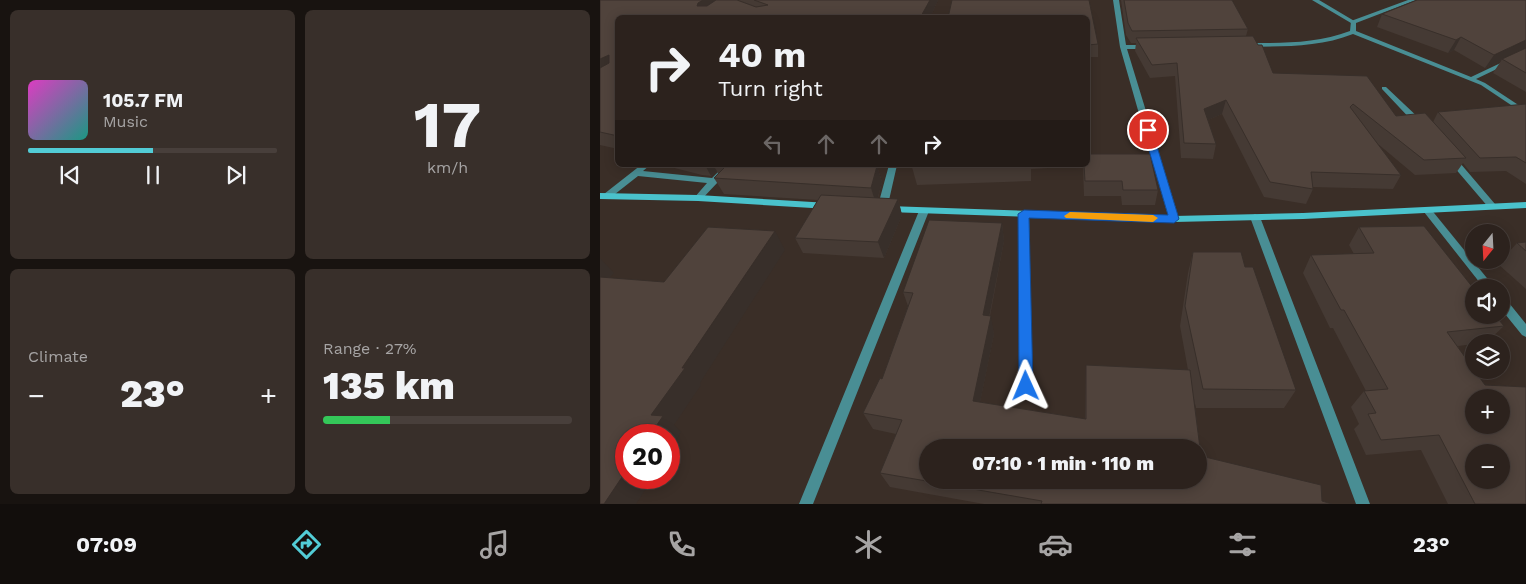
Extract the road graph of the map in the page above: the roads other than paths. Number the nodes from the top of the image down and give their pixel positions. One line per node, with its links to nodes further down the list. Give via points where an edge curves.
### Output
1 (1116, 0): 7 (street)
2 (1315, 0): 4 (street)
3 (1413, 0): 4 (street)
4 (1353, 22): 5 (street)
5 (1353, 32): 6 (street, via 1320,41); 10 (street)
6 (1237, 45)
7 (1124, 47): 8 (street); 30 (street)
8 (1160, 47)
9 (1526, 53): 10 (street)
10 (1471, 79): 12 (street)
11 (1384, 88): 13 (street)
12 (1526, 113)
13 (1427, 130)
14 (1445, 151): 23 (street)
15 (643, 167): 18 (street)
16 (728, 167): 19 (street)
17 (892, 167): 25 (street)
18 (635, 173): 19 (street); 20 (street)
19 (713, 181): 21 (street)
20 (603, 196): 21 (street)
21 (698, 198): 24 (street)
22 (1526, 205): 23 (street)
23 (1492, 206): 26 (street)
24 (843, 207)
25 (877, 209): 27 (street)
26 (1427, 210): 29 (street); 31 (street)
27 (924, 211): 28 (street); 35 (street)
28 (1024, 214): 30 (street); 34 (street)
29 (1255, 217): 30 (street); 36 (street)
30 (1174, 219)
31 (1483, 279)
32 (1510, 313): 33 (street)
33 (1526, 332)
34 (1026, 386)
35 (806, 504)
36 (1363, 504)

